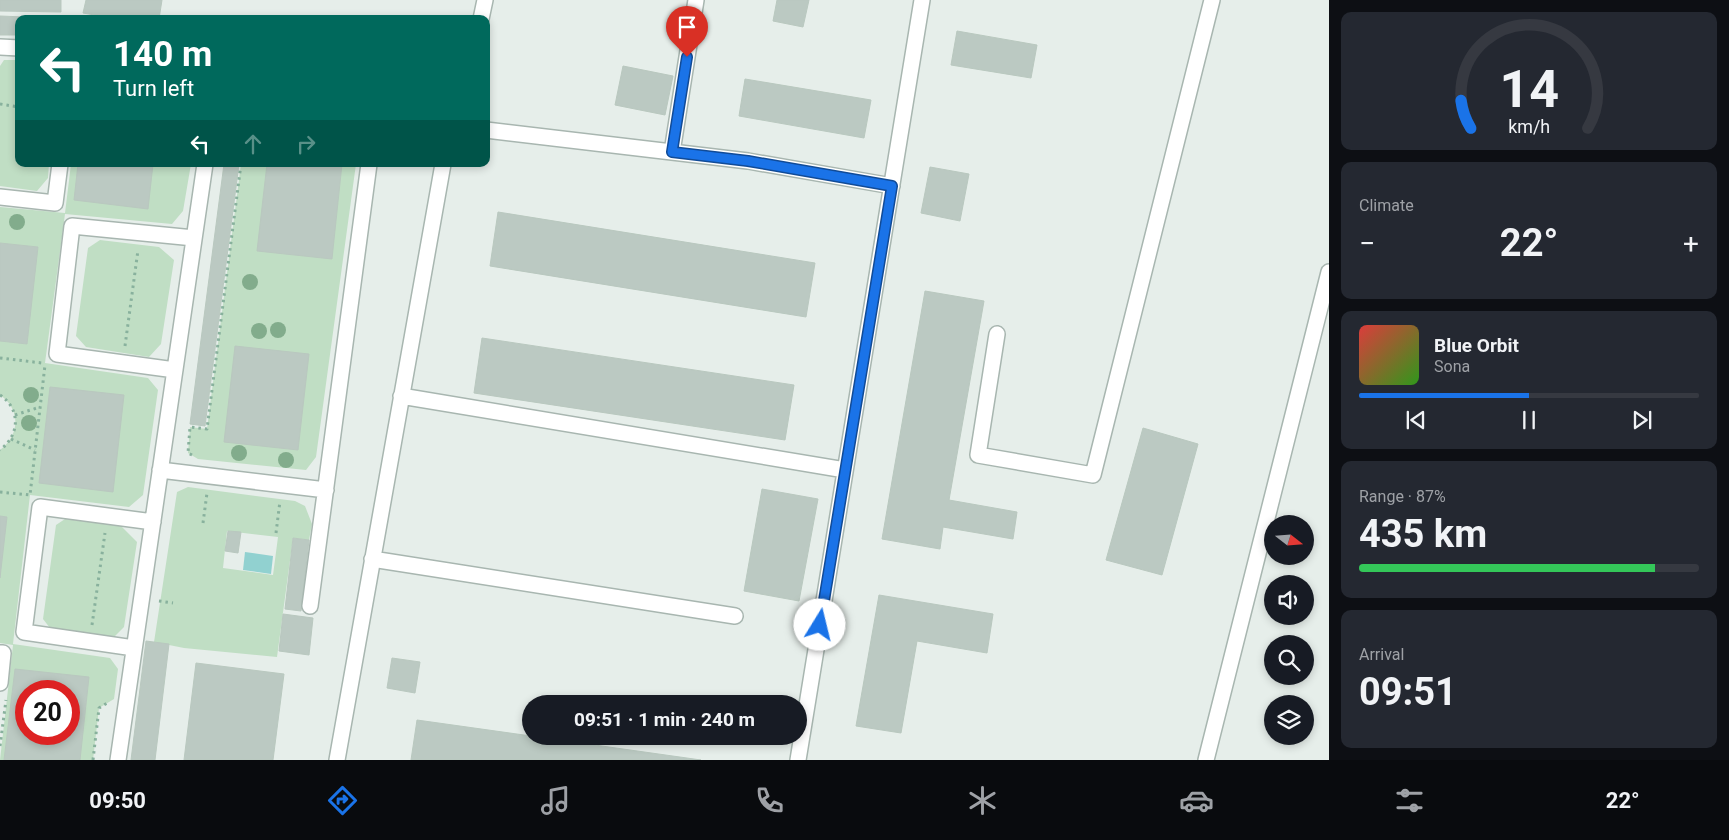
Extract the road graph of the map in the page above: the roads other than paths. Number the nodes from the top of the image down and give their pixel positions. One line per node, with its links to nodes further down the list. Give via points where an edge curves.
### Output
1 (485, 0): 5 (lane)
2 (696, 0): 9 (lane)
3 (922, 0): 14 (lane)
4 (1212, 0): 18 (lane, via 1093,475 978,455)
5 (483, 15)
6 (0, 47): 7 (lane)
7 (15, 48)
8 (490, 130): 9 (lane)
9 (672, 152): 14 (lane, via 748,161)
10 (60, 167): 15 (lane, via 55,202)
11 (205, 167): 16 (lane)
12 (369, 167): 23 (lane)
13 (442, 167): 20 (lane)
14 (892, 186): 22 (lane)
15 (0, 197)
16 (194, 238): 19 (lane); 19 (lane, via 72,226 57,354)
17 (1329, 272): 34 (lane)
18 (997, 334)
19 (175, 370): 21 (lane)
20 (401, 396): 22 (lane); 25 (lane)
21 (160, 470): 23 (lane); 24 (lane)
22 (845, 470): 33 (lane)
23 (326, 490): 26 (lane)
24 (153, 522): 28 (lane); 28 (lane, via 40,507 24,632)
25 (372, 559): 27 (lane); 32 (lane)
26 (310, 606)
27 (735, 616)
28 (134, 648): 31 (lane)
29 (0, 653): 30 (lane, via 3,653)
30 (0, 684)
31 (118, 760)
32 (337, 760)
33 (798, 760)
34 (1206, 760)

